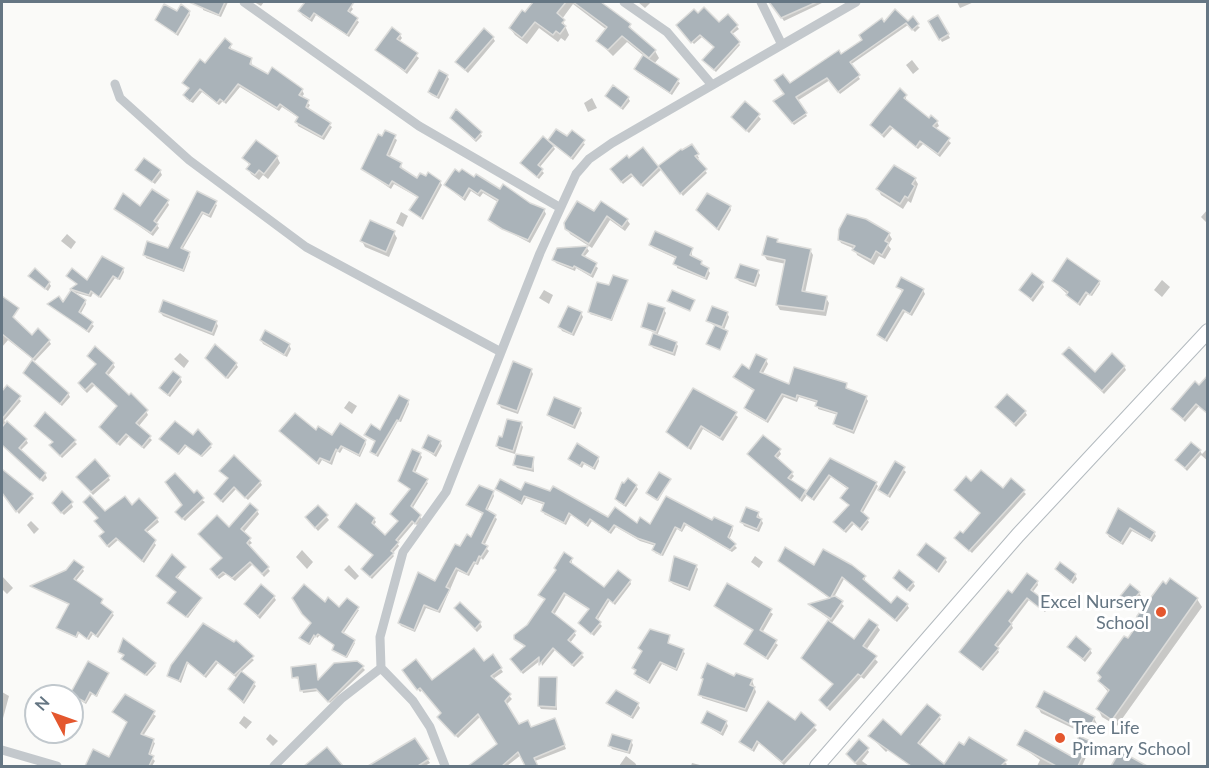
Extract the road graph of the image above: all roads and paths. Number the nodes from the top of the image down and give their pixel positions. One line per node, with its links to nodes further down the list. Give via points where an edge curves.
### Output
1 (244, 2): 8 (street, via 419,126)
2 (624, 2): 7 (street, via 667,32)
3 (761, 2): 5 (street)
4 (856, 2): 5 (street)
5 (782, 45): 7 (street)
6 (115, 84): 10 (street, via 120,98 189,160 306,247)
7 (712, 85): 8 (street, via 589,159 576,174)
8 (559, 207): 10 (street)
9 (1208, 331): 16 (main road, via 1018,535)
10 (501, 352): 11 (street, via 446,492 403,552 380,637)
11 (381, 668): 14 (street, via 341,699); 15 (street, via 413,701 430,727)
12 (2, 750): 13 (street)
13 (57, 766)
14 (274, 766)
15 (445, 766)
16 (817, 766)

